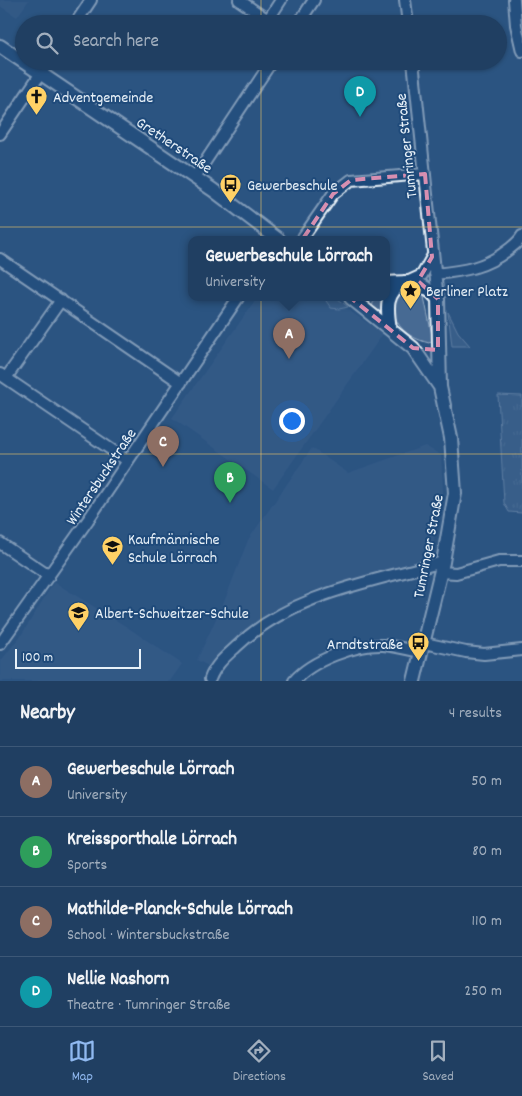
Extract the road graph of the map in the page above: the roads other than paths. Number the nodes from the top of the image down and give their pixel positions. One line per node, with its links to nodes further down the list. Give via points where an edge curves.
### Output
1 (91, 0): 7 (street)
2 (239, 0): 8 (street)
3 (281, 0): 9 (street)
4 (314, 0): 10 (street)
5 (404, 0): 11 (street)
6 (514, 0): 13 (street)
7 (81, 15)
8 (260, 15)
9 (274, 15)
10 (304, 15)
11 (406, 15)
12 (0, 46): 14 (main road, Gretherstraße)
13 (522, 51)
14 (15, 56)
15 (36, 70): 19 (main road, Gretherstraße)
16 (42, 70): 19 (street)
17 (266, 70): 22 (street)
18 (414, 70): 21 (street, Tumringer Straße)
19 (40, 73): 20 (street); 22 (main road, Gretherstraße)
20 (0, 134)
21 (425, 174): 24 (street, via 351,180 333,194); 26 (street, Tumringer Straße)
22 (194, 177): 23 (main road, Gretherstraße)
23 (272, 236)
24 (304, 236)
25 (522, 236): 28 (street, via 486,265 473,270)
26 (432, 257): 28 (street, Tumringer Straße); 29 (street, via 422,275)
27 (0, 259): 33 (street)
28 (436, 274): 32 (street, Tumringer Straße)
29 (409, 280): 30 (main road); 31 (main road); 32 (main road, via 424,285)
30 (390, 282)
31 (390, 295)
32 (438, 299): 39 (main road, Tumringer Straße)
33 (61, 300): 40 (street); 41 (street)
34 (236, 301): 41 (street, Wintersbuckstraße)
35 (355, 301): 37 (main road)
36 (389, 301): 37 (main road)
37 (390, 329): 38 (main road)
38 (413, 348): 39 (main road); 42 (main road, Tumringer Straße)
39 (438, 350): 42 (main road, Tumringer Straße)
40 (3, 376): 43 (street)
41 (181, 383): 43 (street, Wintersbuckstraße)
42 (440, 387): 46 (main road, Tumringer Straße, via 449,424 455,474 453,511)
43 (128, 461): 47 (street, Wintersbuckstraße)
44 (0, 543): 47 (street)
45 (522, 561): 46 (street, via 499,561 456,573)
46 (441, 567): 49 (main road, Tumringer Straße); 51 (street, via 308,600 263,625 223,660)
47 (49, 576): 48 (street, Wintersbuckstraße)
48 (0, 644)
49 (423, 647): 50 (street, via 484,654); 52 (street, via 384,645 352,651 321,660); 53 (main road, Tumringer Straße)
50 (522, 650)
51 (210, 679)
52 (294, 681)
53 (414, 681)

